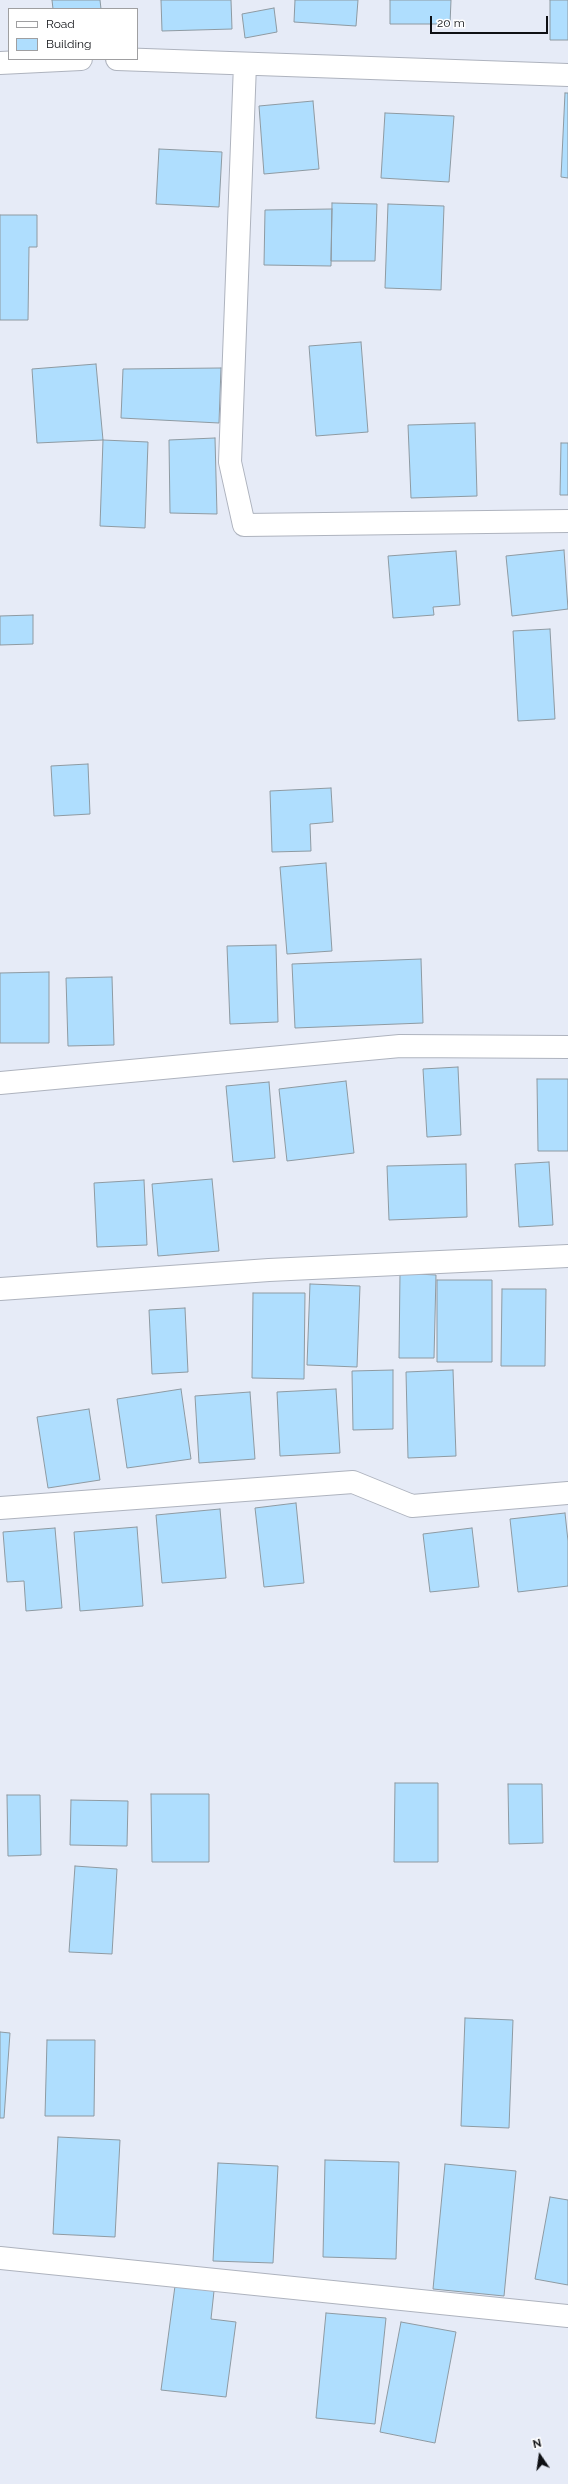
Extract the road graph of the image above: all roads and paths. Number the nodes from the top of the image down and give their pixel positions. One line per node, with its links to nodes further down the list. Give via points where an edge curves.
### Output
1 (61, 60): 3 (street)
2 (138, 60): 4 (street)
3 (0, 63)
4 (245, 64): 5 (street); 6 (street, via 230,462 244,525)
5 (568, 75)
6 (568, 521)
7 (568, 1046): 8 (street, via 400,1046)
8 (0, 1083)
9 (568, 1256): 10 (street, via 261,1270)
10 (0, 1289)
11 (568, 1493): 12 (street, via 412,1506 353,1482)
12 (0, 1508)
13 (0, 2258): 14 (street)
14 (568, 2316)

